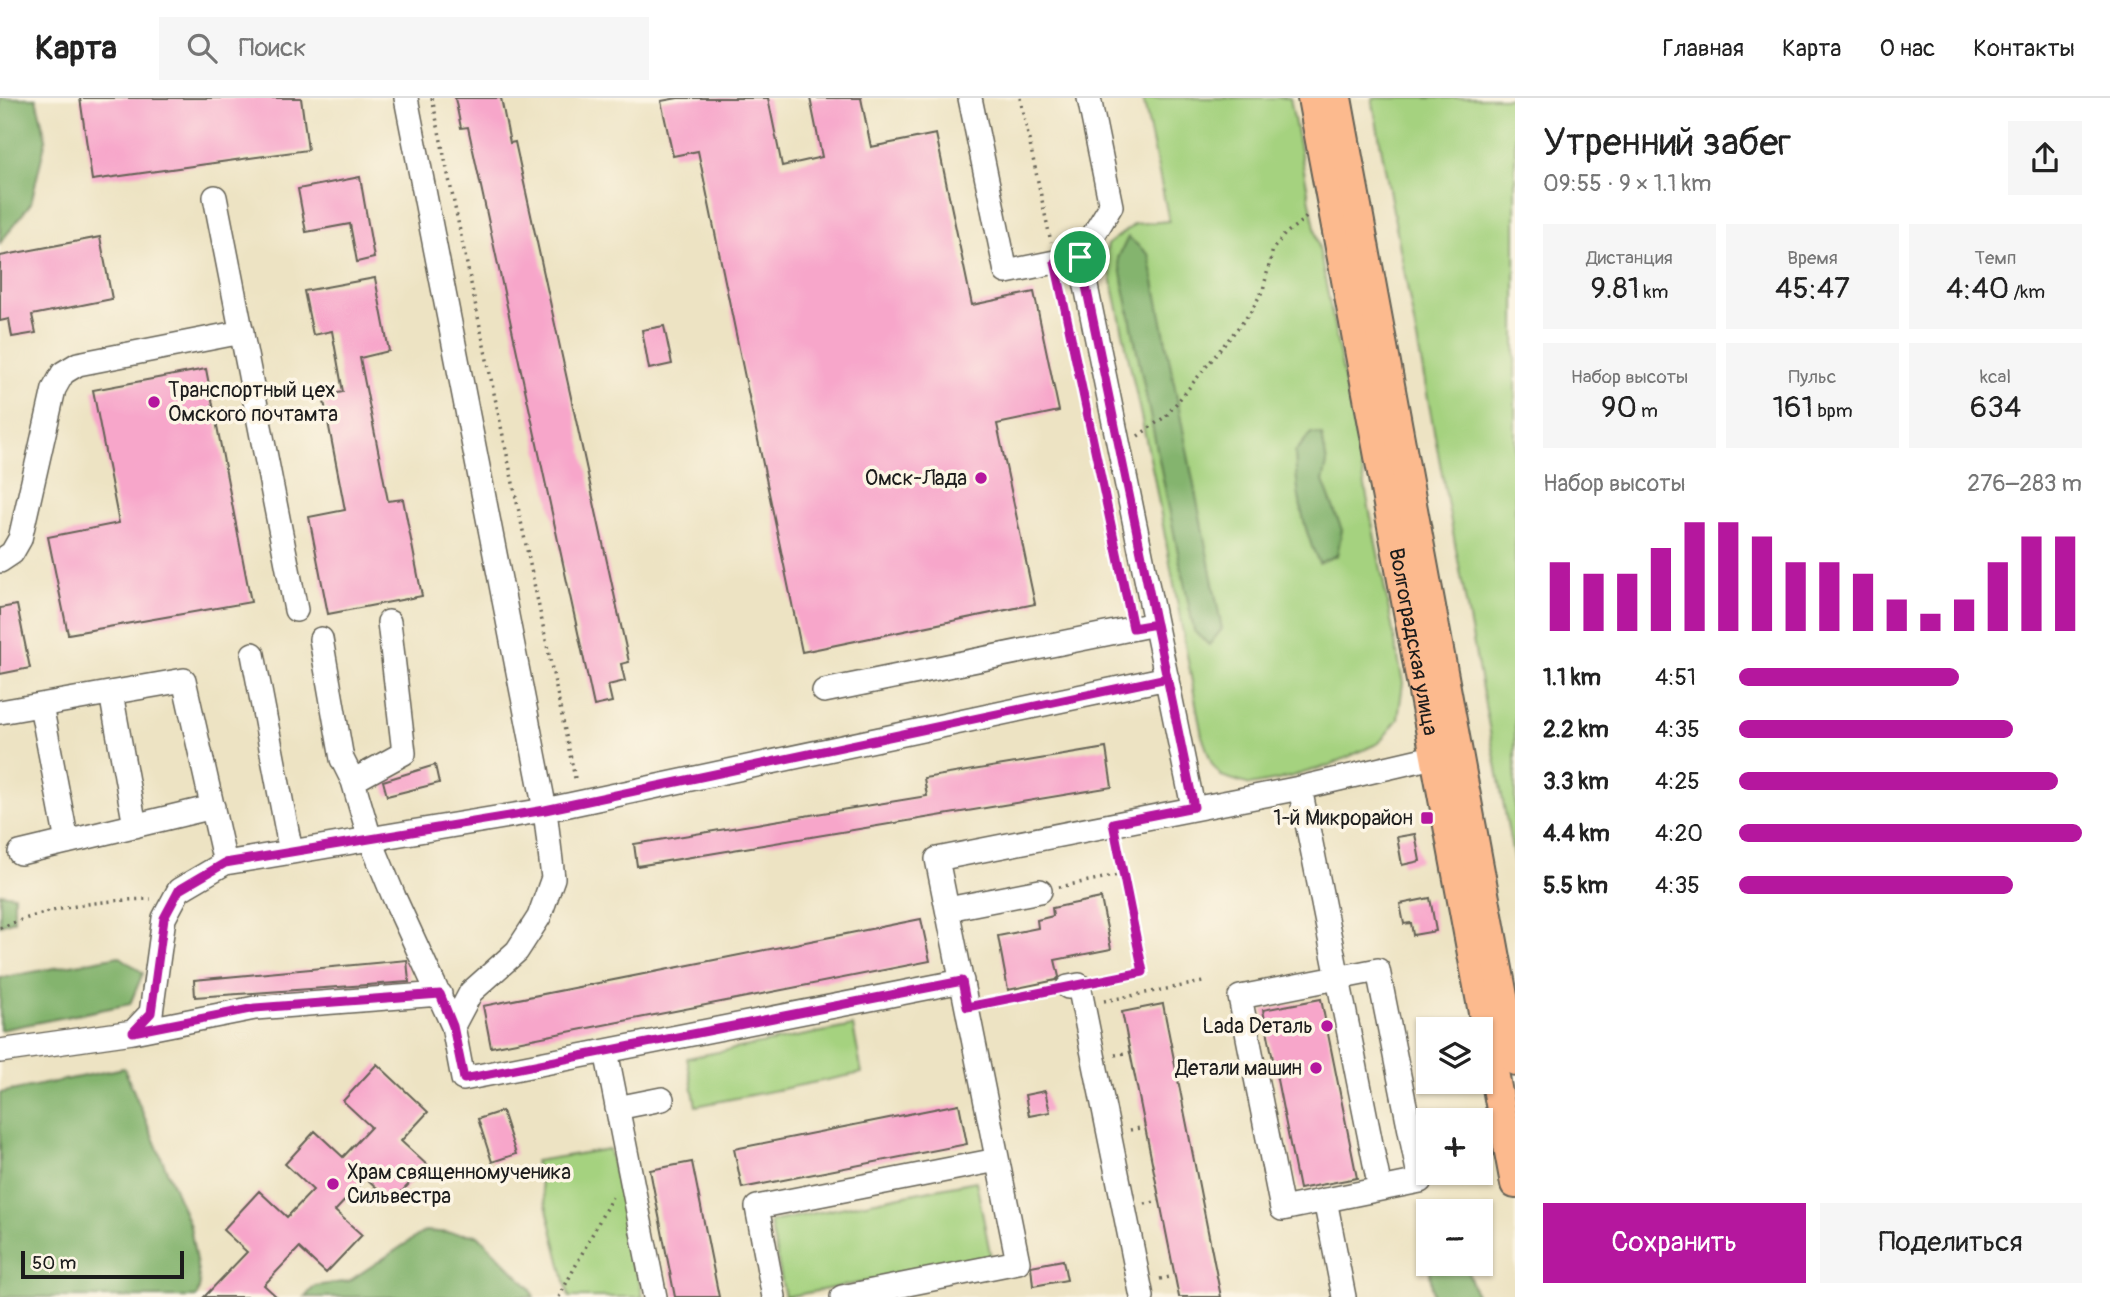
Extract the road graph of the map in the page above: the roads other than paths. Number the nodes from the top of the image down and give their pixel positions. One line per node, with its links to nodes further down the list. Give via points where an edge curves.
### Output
1 (406, 98): 25 (street)
2 (970, 98): 7 (street, via 1006,272)
3 (1089, 98): 7 (street, via 1111,206)
4 (1312, 98): 20 (main road, Волгоградская улица)
5 (1337, 98): 42 (main road, Волгоградская улица)
6 (215, 197): 8 (street)
7 (1080, 257): 12 (street)
8 (242, 332): 9 (street, via 78,363 63,373 54,388 20,539); 10 (street)
9 (0, 561)
10 (296, 610)
11 (389, 622): 21 (street, via 404,753)
12 (1156, 624): 15 (street); 16 (street)
13 (321, 639): 21 (street, via 342,759)
14 (253, 654): 29 (street)
15 (1167, 678): 24 (street); 25 (street)
16 (824, 691)
17 (111, 693): 18 (street); 23 (street, via 184,680); 26 (street)
18 (41, 705): 19 (street); 28 (street)
19 (0, 712)
20 (1433, 757): 22 (street); 46 (main road, Волгоградская улица)
21 (353, 781): 27 (street)
22 (1300, 788): 24 (street); 34 (street)
23 (213, 807): 26 (street); 31 (street)
24 (1194, 807): 33 (street, via 937,859)
25 (545, 810): 27 (street); 38 (street, via 553,878 539,917 517,951 471,992)
26 (135, 826): 28 (street)
27 (370, 839): 29 (street); 37 (street)
28 (67, 842): 30 (street)
29 (291, 852): 31 (street)
30 (20, 853)
31 (225, 863): 39 (street, via 185,886 174,898 164,918 151,1013)
32 (1040, 891): 33 (street)
33 (947, 909): 35 (street)
34 (1338, 977): 47 (street); 47 (street, via 1378,970 1415,1155 1420,1181); 48 (street, via 1240,997 1282,1209)
35 (962, 981): 41 (street); 45 (street)
36 (1080, 992): 52 (street)
37 (440, 994): 38 (street); 39 (street, via 255,1008)
38 (453, 1026): 41 (street, via 464,1079)
39 (133, 1032): 40 (street)
40 (0, 1051)
41 (606, 1051): 44 (street)
42 (1515, 1061)
43 (662, 1099): 44 (street)
44 (617, 1108): 49 (street)
45 (997, 1160): 50 (street, via 757,1207); 51 (street, via 1018,1262)
46 (1515, 1184)
47 (1380, 1189): 48 (street)
48 (1325, 1200): 53 (street)
49 (655, 1297)
50 (774, 1297)
51 (842, 1297)
52 (1142, 1297)
53 (1344, 1297)

